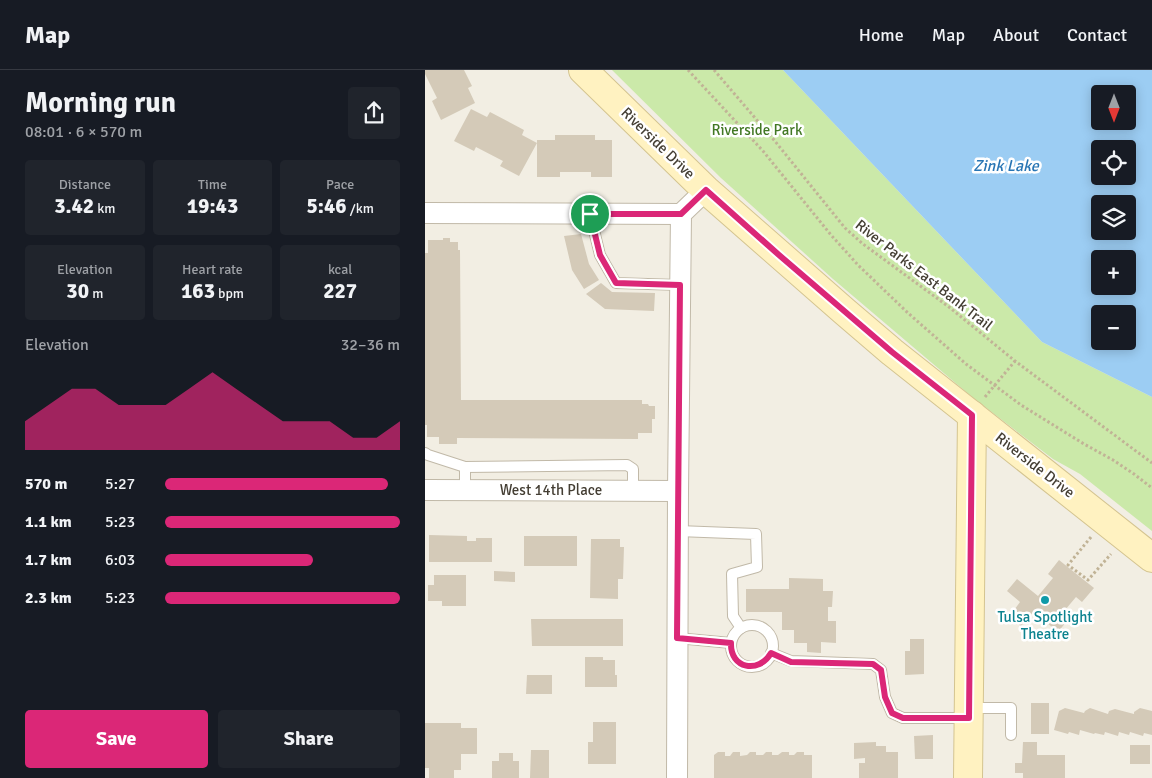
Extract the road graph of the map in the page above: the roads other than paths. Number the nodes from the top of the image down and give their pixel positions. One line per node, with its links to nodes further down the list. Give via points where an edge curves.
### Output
1 (583, 70): 2 (street, Riverside Drive)
2 (706, 190): 5 (street); 7 (street, Riverside Drive, via 892,352)
3 (425, 213): 4 (street)
4 (590, 214): 5 (street); 6 (lane, via 600,255 616,283)
5 (681, 214): 6 (street)
6 (680, 285): 13 (street)
7 (972, 415): 15 (street, Riverside Drive); 20 (street)
8 (425, 453): 9 (lane)
9 (465, 467): 11 (lane); 12 (lane, via 627,465 633,469)
10 (425, 490): 11 (street, West 14th Place)
11 (465, 490): 12 (street, West 14th Place)
12 (633, 491): 13 (street, West 14th Place)
13 (678, 491): 14 (street)
14 (678, 531): 16 (lane, via 756,534 757,567 732,574 733,616); 17 (street)
15 (1152, 558)
16 (741, 628): 18 (lane); 19 (lane, via 756,625 768,632 773,646)
17 (677, 638): 18 (lane); 22 (street)
18 (731, 643): 19 (lane, via 735,659 748,666 762,664)
19 (771, 653): 20 (lane, via 791,662 873,664 881,670 885,697 892,713 903,718)
20 (969, 713): 21 (lane, via 1011,708); 23 (street)
21 (1011, 735)
22 (677, 778)
23 (968, 778)

